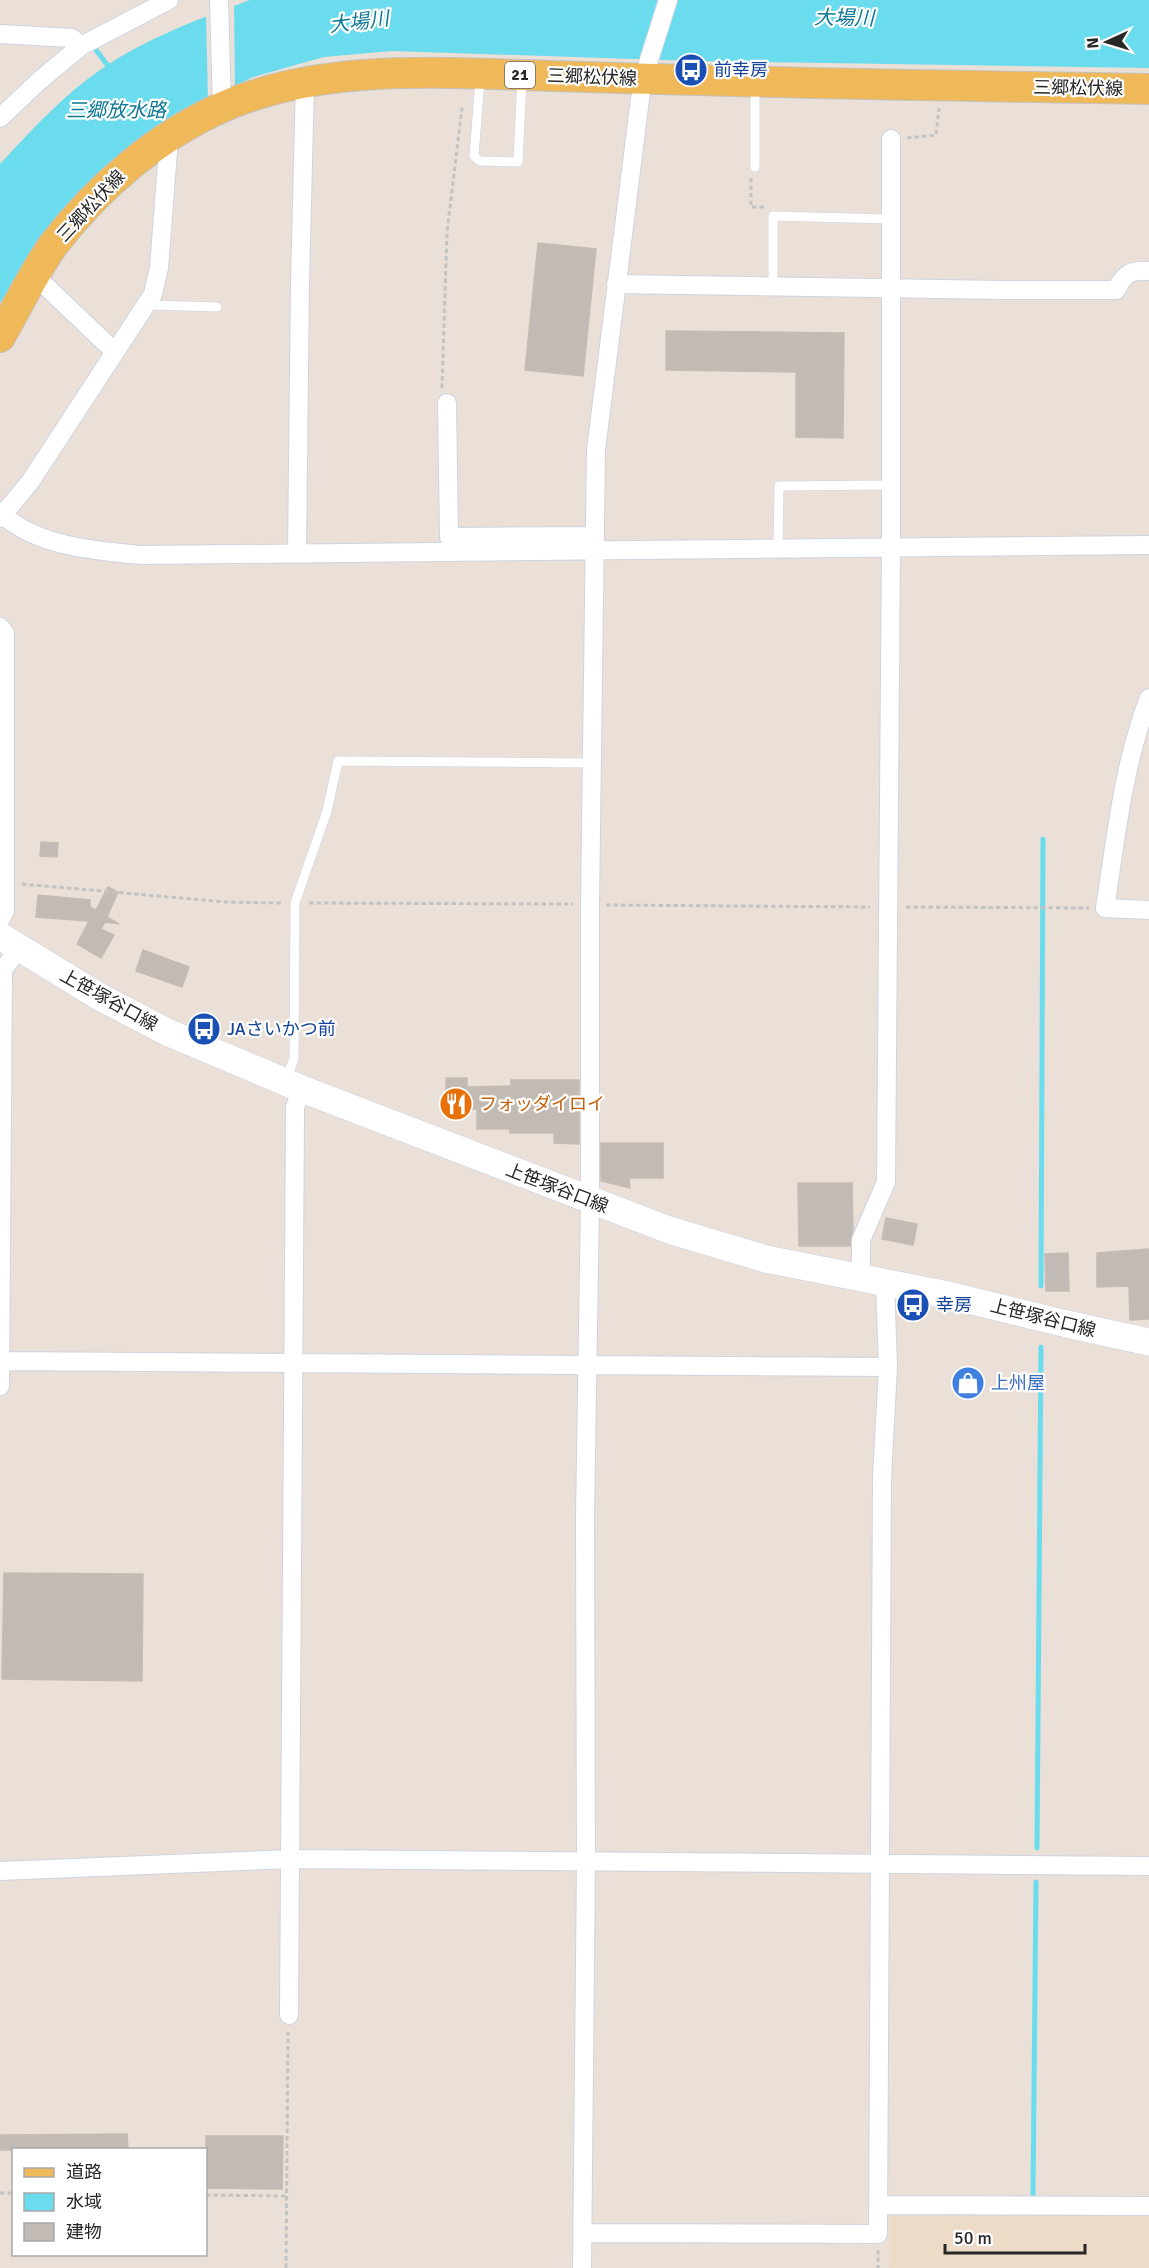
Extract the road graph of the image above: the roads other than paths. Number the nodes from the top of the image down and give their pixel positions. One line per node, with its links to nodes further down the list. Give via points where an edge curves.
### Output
1 (169, 0): 5 (street)
2 (219, 0): 12 (street)
3 (668, 0): 6 (street)
4 (0, 34): 5 (street, via 72,38)
5 (81, 46): 13 (street)
6 (646, 70): 8 (main road, 三郷松伏線 / 21); 10 (main road, 三郷松伏線 / 21); 20 (street)
7 (473, 73): 8 (main road, 三郷松伏線 / 21); 8 (lane, via 474,156 480,161 518,162); 9 (main road, 三郷松伏線 / 21, via 370,74)
8 (523, 75)
9 (305, 82): 12 (main road, 三郷松伏線 / 21); 35 (street)
10 (755, 82): 11 (main road, 三郷松伏線 / 21); 16 (lane)
11 (1149, 89)
12 (222, 102): 14 (main road, 三郷松伏線 / 21)
13 (0, 118)
14 (169, 138): 19 (main road, 三郷松伏線 / 21, via 102,189); 23 (street, via 159,268)
15 (891, 139): 17 (street)
16 (755, 167)
17 (890, 219): 21 (lane, via 773,216); 22 (street)
18 (1149, 270): 22 (street, via 1134,270 1116,290)
19 (34, 275): 25 (main road, 三郷松伏線 / 21); 26 (street)
20 (616, 284): 21 (street); 31 (street, via 596,450)
21 (773, 286): 22 (street)
22 (890, 288): 28 (street)
23 (148, 303): 24 (lane); 26 (street)
24 (217, 307)
25 (0, 337)
26 (115, 352): 29 (street, via 30,482)
27 (447, 403): 30 (street, via 448,537)
28 (890, 485): 33 (street); 34 (lane, via 778,486)
29 (1, 515): 35 (street, via 28,532 99,552)
30 (481, 544): 31 (street); 35 (street)
31 (593, 544): 34 (street); 38 (street)
32 (1149, 545): 33 (street)
33 (891, 548): 34 (street); 44 (street, via 886,1182 861,1240)
34 (778, 549)
35 (297, 554)
36 (0, 627): 40 (street, via 5,633 5,911)
37 (1149, 698): 39 (street, via 1130,758 1105,908)
38 (591, 763): 42 (lane, via 338,762 327,812 295,903); 43 (street)
39 (1149, 910)
40 (0, 920)
41 (9, 942): 42 (main road, 上笹塚谷口線, via 167,1032); 46 (street, via 3,970)
42 (293, 1085): 43 (main road, 上笹塚谷口線); 47 (street)
43 (590, 1201): 44 (main road, 上笹塚谷口線, via 766,1259); 48 (street)
44 (873, 1281): 45 (main road, 上笹塚谷口線); 49 (street)
45 (1149, 1342)
46 (0, 1361): 47 (street); 50 (street)
47 (294, 1362): 48 (street); 51 (street)
48 (588, 1365): 49 (street); 52 (street)
49 (888, 1368): 53 (street, via 882,1478)
50 (0, 1386)
51 (291, 1859): 52 (street); 55 (street); 56 (street)
52 (586, 1862): 53 (street); 59 (street)
53 (881, 1864): 54 (street); 57 (street)
54 (1149, 1866)
55 (0, 1871)
56 (289, 2015)
57 (879, 2205): 58 (street); 59 (street, via 878,2234)
58 (1149, 2206)
59 (583, 2233): 60 (street)
60 (582, 2268)

